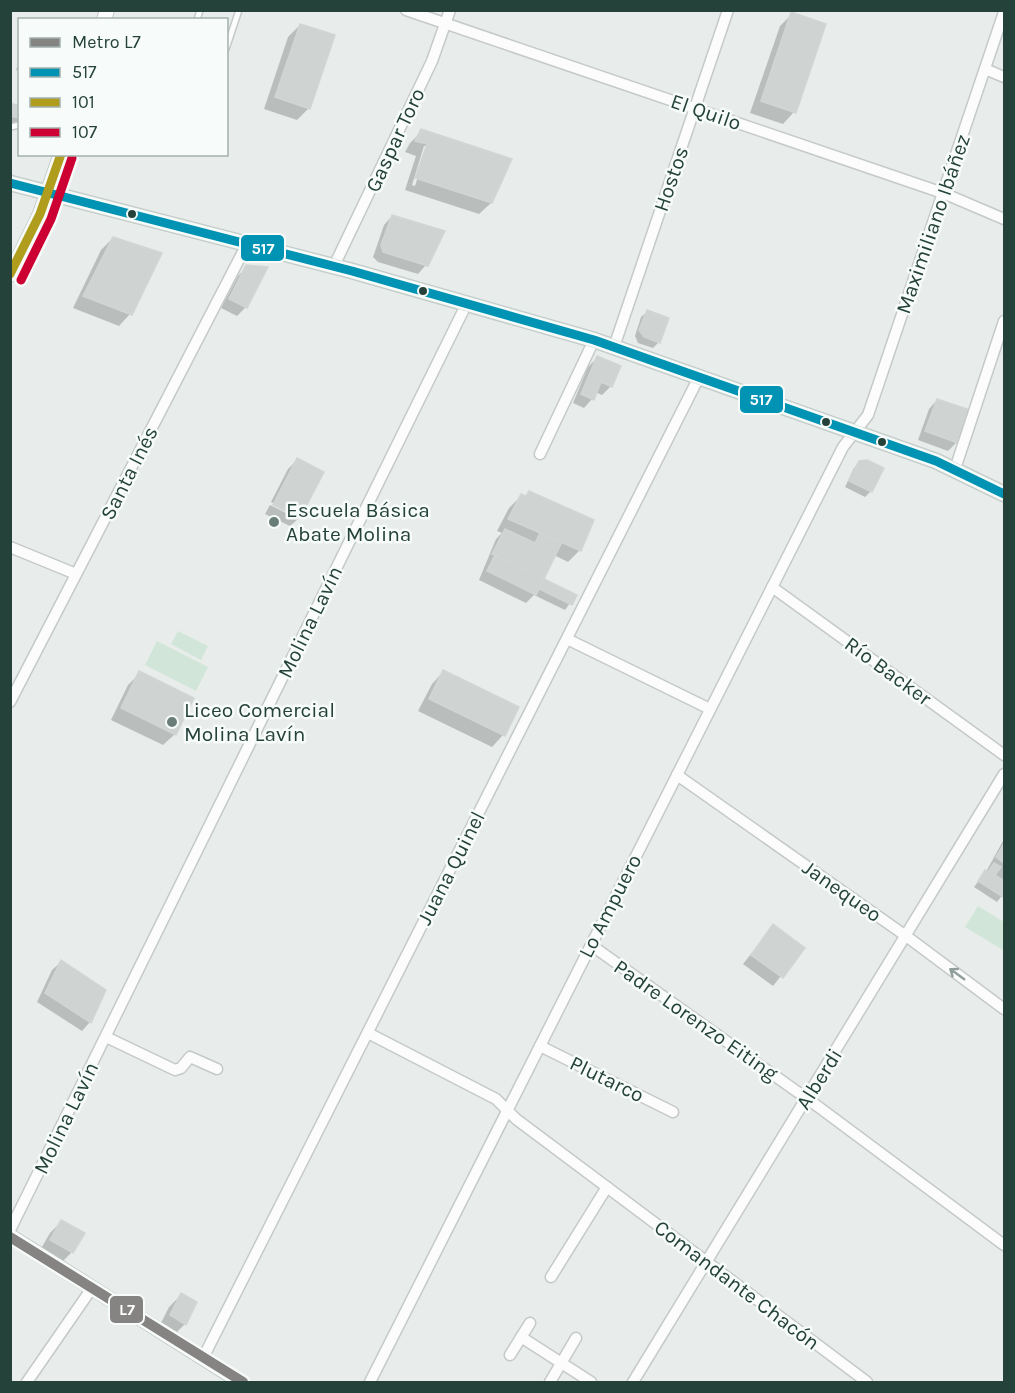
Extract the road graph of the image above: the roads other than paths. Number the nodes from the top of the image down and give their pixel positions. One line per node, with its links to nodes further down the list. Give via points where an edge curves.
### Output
1 (239, 10): 7 (lane)
2 (406, 10): 6 (street, El Quilo)
3 (450, 10): 6 (street, Gaspar Toro)
4 (728, 10): 10 (street, Hostos)
5 (1005, 12): 8 (street, Maximiliano Ibáñez)
6 (446, 24): 10 (street, El Quilo); 17 (street, Gaspar Toro)
7 (228, 43)
8 (985, 69): 9 (street); 14 (street, Maximiliano Ibáñez)
9 (1005, 77)
10 (695, 108): 14 (street, El Quilo); 22 (street, Hostos)
11 (60, 156): 13 (main road)
12 (10, 183): 13 (main road)
13 (48, 193): 16 (main road); 18 (main road)
14 (943, 193): 15 (street, El Quilo); 24 (street, Maximiliano Ibáñez, via 868,415)
15 (1005, 219)
16 (247, 244): 17 (main road); 29 (street, Santa Inés)
17 (334, 266): 19 (main road)
18 (10, 275)
19 (466, 303): 21 (main road); 41 (street, Molina Lavín)
20 (1005, 321): 26 (street)
21 (594, 340): 22 (main road); 25 (street)
22 (614, 347): 23 (main road)
23 (699, 377): 24 (main road); 31 (street, Juana Quinel)
24 (855, 432): 26 (main road); 30 (street, Lo Ampuero, via 843,447)
25 (540, 454)
26 (955, 469): 27 (main road)
27 (1005, 494)
28 (10, 547): 29 (street)
29 (76, 574): 32 (street, Santa Inés)
30 (772, 587): 33 (street, Lo Ampuero); 34 (street, Río Backer)
31 (567, 639): 33 (street); 40 (street, Juana Quinel)
32 (10, 702)
33 (710, 709): 36 (street, Lo Ampuero)
34 (1005, 755)
35 (1005, 774): 37 (street, Alberdi)
36 (677, 776): 37 (street, Janequeo); 38 (street, Lo Ampuero)
37 (906, 936): 39 (street, Janequeo, one-way to 37); 44 (street, Alberdi)
38 (591, 945): 42 (street, Lo Ampuero); 44 (street, Padre Lorenzo Eiting)
39 (1005, 1009)
40 (368, 1033): 45 (street, Comandante Chacón, via 496,1099); 58 (street, Juana Quinel)
41 (106, 1037): 43 (street, Molina Lavín, via 175,1070 190,1057); 48 (street, Molina Lavín)
42 (540, 1046): 45 (street, Lo Ampuero); 46 (street, Plutarco)
43 (218, 1069)
44 (807, 1099): 50 (street, Padre Lorenzo Eiting); 51 (street, Alberdi)
45 (507, 1110): 47 (street, Comandante Chacón); 62 (street, Lo Ampuero)
46 (673, 1112)
47 (607, 1187): 51 (street, Comandante Chacón); 52 (street)
48 (10, 1230)
49 (10, 1236): 53 (main road)
50 (1005, 1245)
51 (707, 1262): 65 (street, Alberdi); 66 (street, Comandante Chacón)
52 (551, 1277)
53 (92, 1288): 58 (main road); 60 (street)
54 (530, 1323): 55 (street)
55 (521, 1337): 57 (street); 59 (street)
56 (576, 1338): 59 (street)
57 (510, 1355)
58 (203, 1358): 61 (main road)
59 (561, 1363): 63 (street); 64 (street)
60 (27, 1383)
61 (241, 1383)
62 (370, 1383)
63 (550, 1383)
64 (591, 1383)
65 (633, 1383)
66 (867, 1383)

